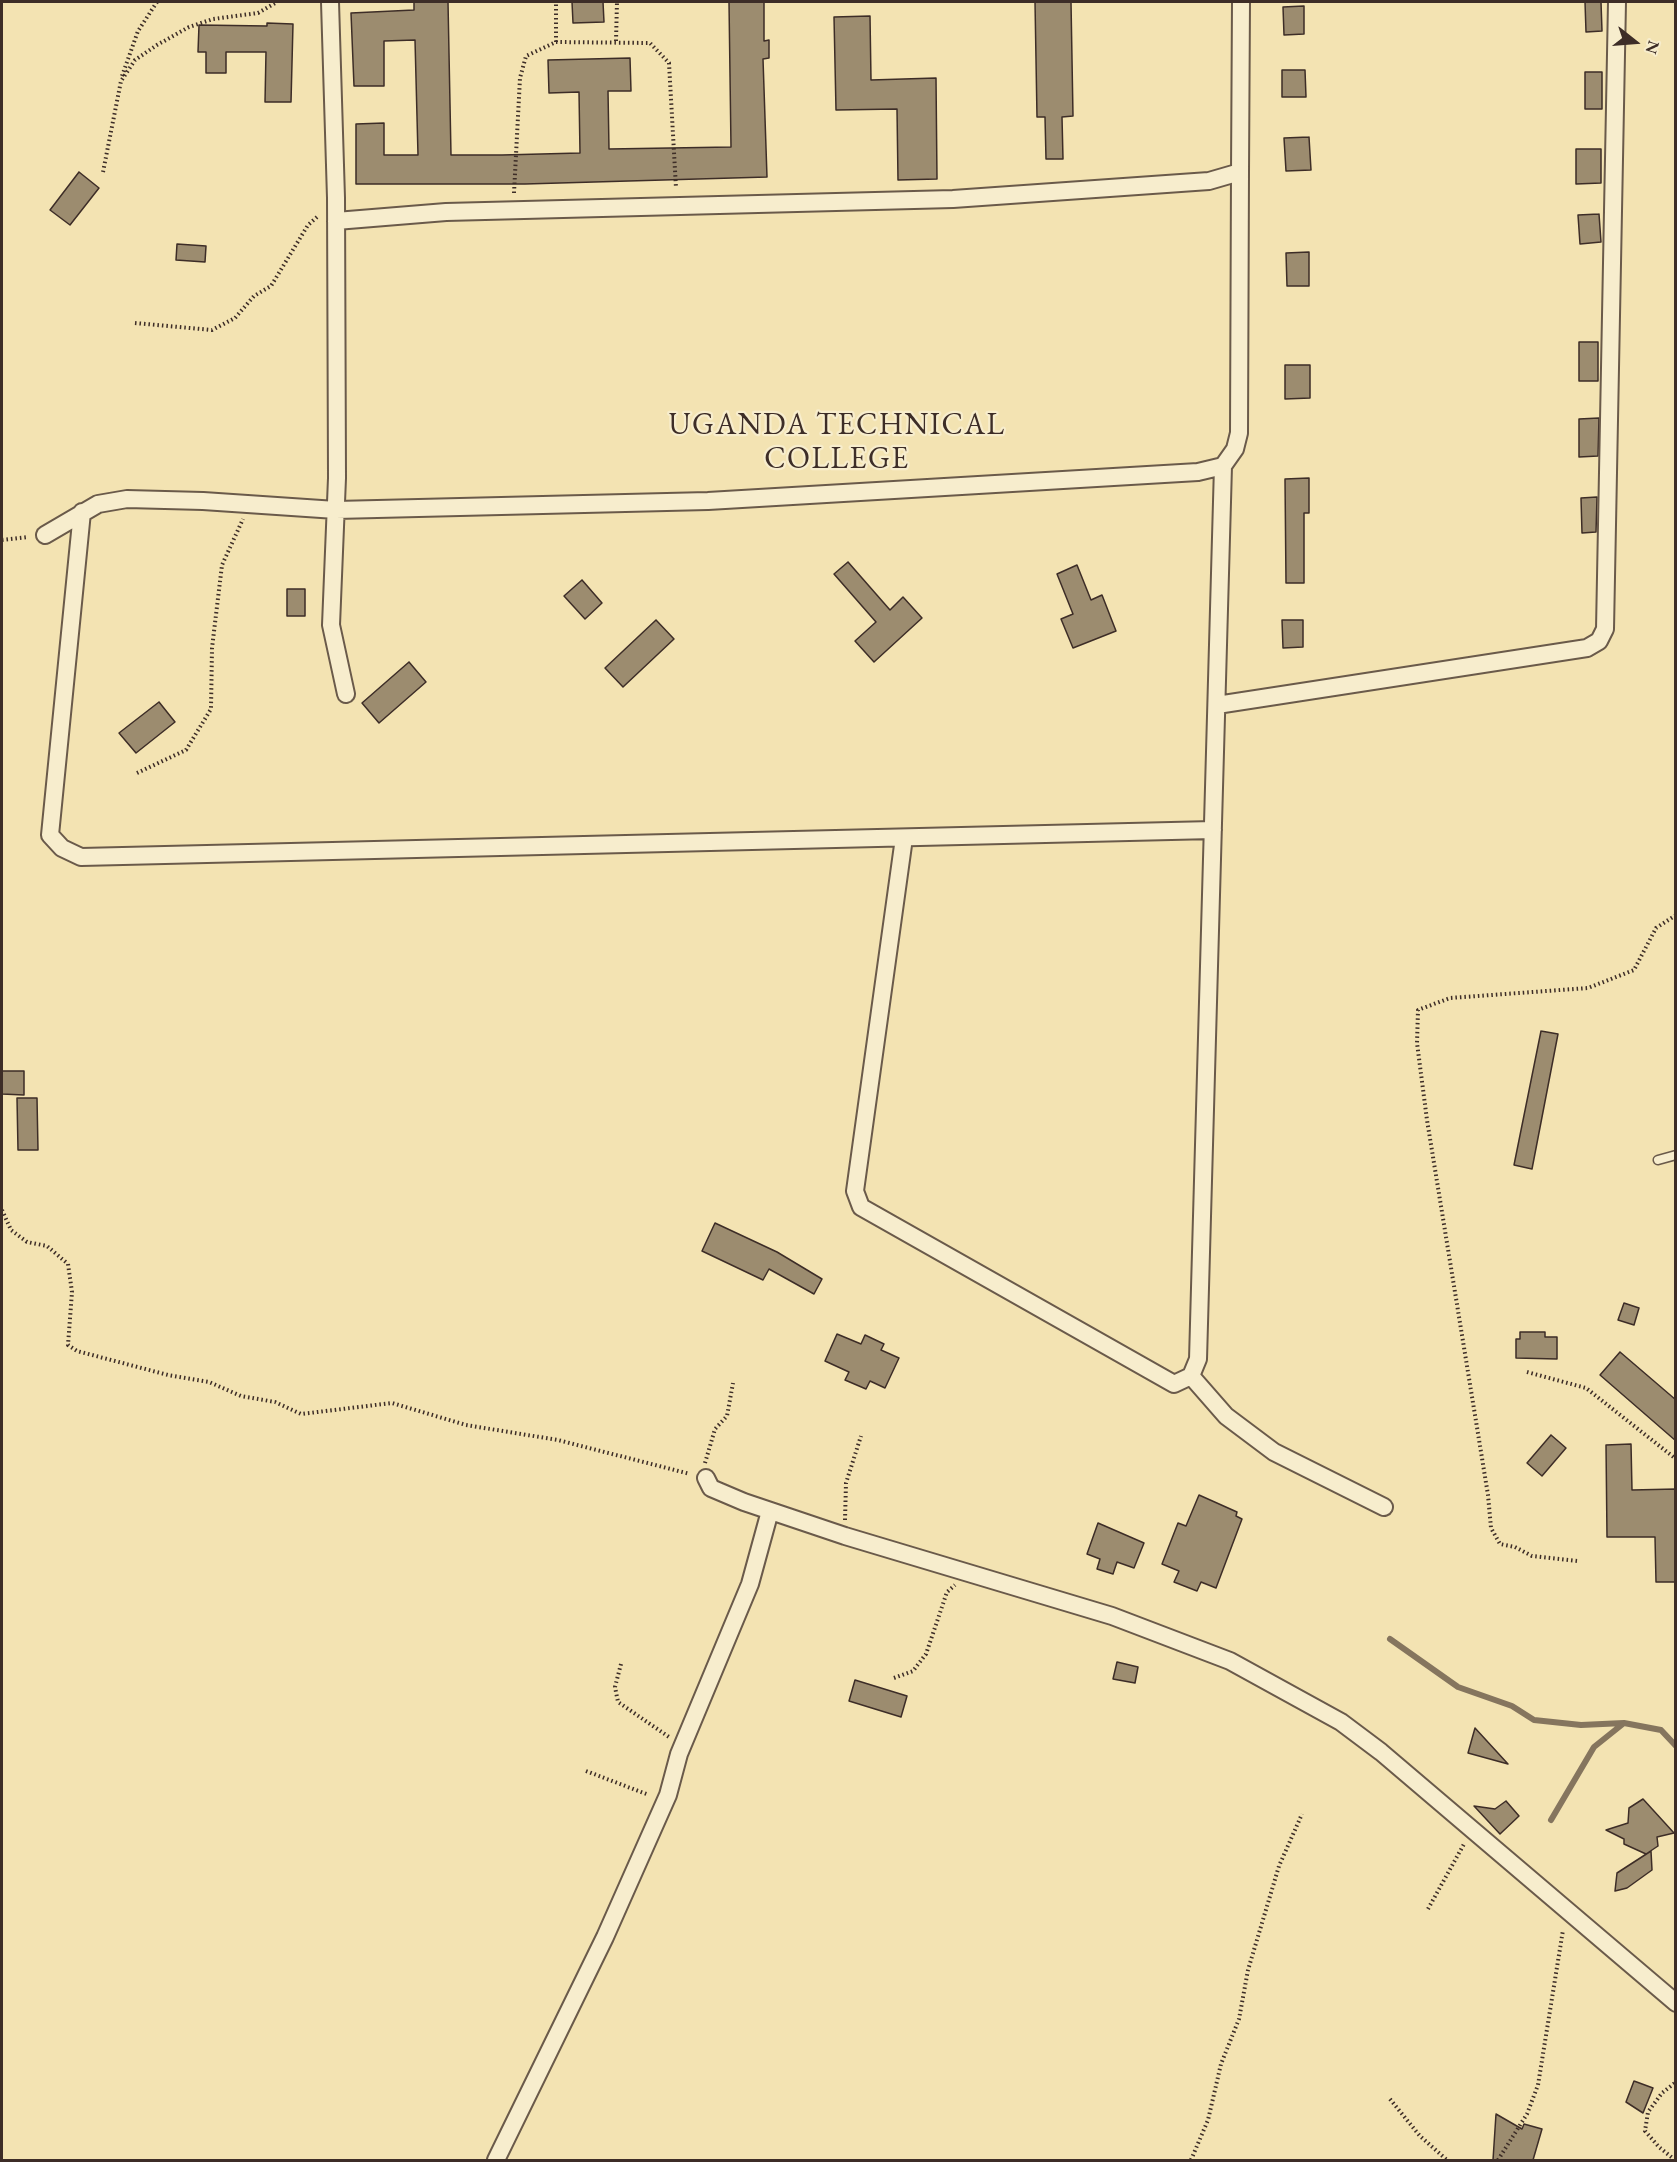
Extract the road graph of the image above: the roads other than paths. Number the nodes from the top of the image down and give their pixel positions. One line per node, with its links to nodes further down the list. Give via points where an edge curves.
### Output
1 (330, 2): 5 (street)
2 (1241, 2): 4 (street)
3 (1617, 2): 11 (street, via 1605,629 1599,641 1587,648)
4 (1240, 172): 5 (street, via 1209,181 953,199 446,212); 6 (street, via 1239,433 1235,449)
5 (336, 221): 7 (street)
6 (1223, 466): 7 (street, via 1198,472 708,501); 11 (street)
7 (336, 510): 8 (street, via 127,499 98,504); 10 (street, via 331,625)
8 (82, 512): 9 (street); 13 (street, via 50,835 62,848 81,857)
9 (45, 535)
10 (346, 694)
11 (1217, 705): 12 (street)
12 (1213, 830): 13 (street); 16 (street, via 1198,1359)
13 (904, 838): 16 (street, via 855,1191 861,1207 1174,1384)
14 (1676, 1155): 15 (lane)
15 (1658, 1160)
16 (1191, 1376): 18 (street, via 1226,1416 1274,1452)
17 (706, 1478): 19 (street, via 711,1488)
18 (1384, 1507)
19 (770, 1511): 20 (street, via 1112,1616 1230,1661 1341,1722); 21 (street, via 750,1584 679,1754 668,1795 605,1937)
20 (1676, 2003)
21 (496, 2160)

